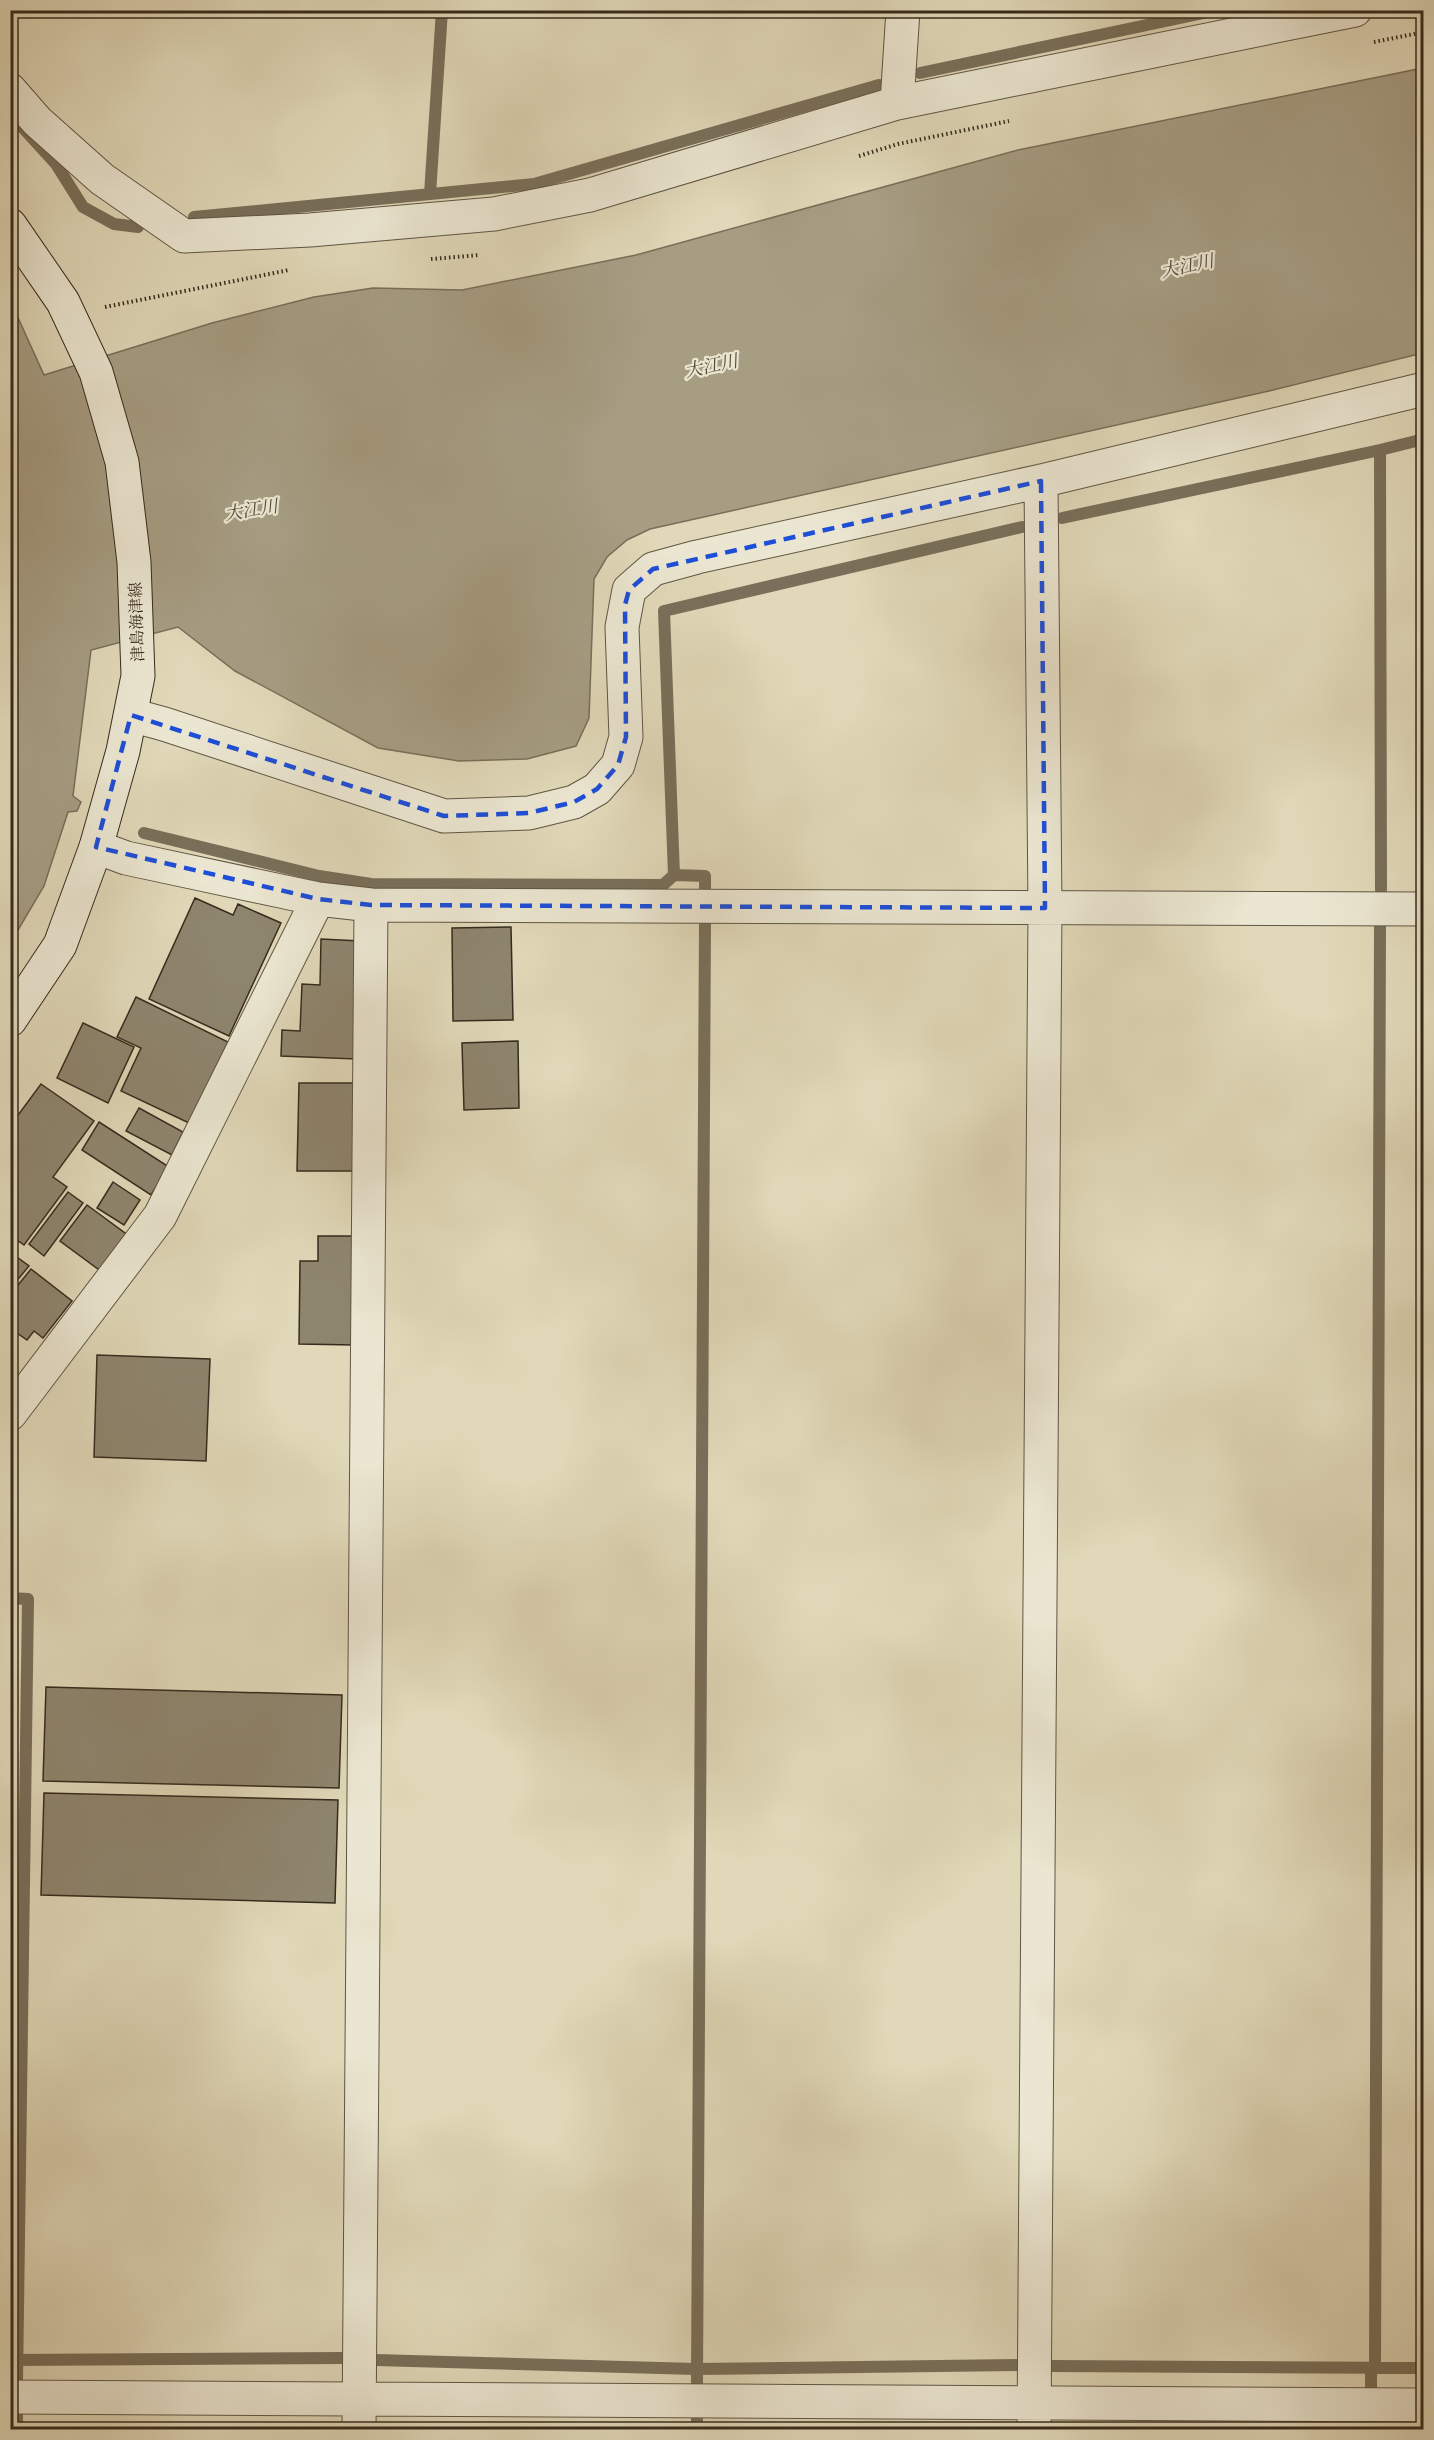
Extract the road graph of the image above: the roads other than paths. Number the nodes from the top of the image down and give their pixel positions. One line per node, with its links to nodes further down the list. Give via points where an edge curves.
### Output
1 (903, 10): 4 (street)
2 (1355, 10): 4 (street)
3 (10, 90): 4 (street, via 37,121 102,179 184,236 494,214 590,195)
4 (897, 103)
5 (10, 225): 8 (street, 津島海津線, via 63,302 96,372 122,462 134,562 138,676)
6 (1424, 389): 7 (street)
7 (1041, 480): 8 (street, via 654,568 630,591 625,605 622,627 626,737 618,765 597,789 574,802 529,813 444,816); 12 (street)
8 (131, 715): 9 (street, 津島海津線)
9 (96, 847): 10 (street, via 126,858); 14 (street, 津島海津線, via 60,945)
10 (318, 899): 11 (street); 15 (street, via 160,1216)
11 (371, 905): 12 (street); 18 (street)
12 (1045, 908): 13 (street); 19 (street)
13 (1424, 909)
14 (10, 1020)
15 (10, 1414)
16 (10, 2397): 18 (street)
17 (1424, 2405): 19 (street)
18 (360, 2414): 19 (street)
19 (1034, 2416)

